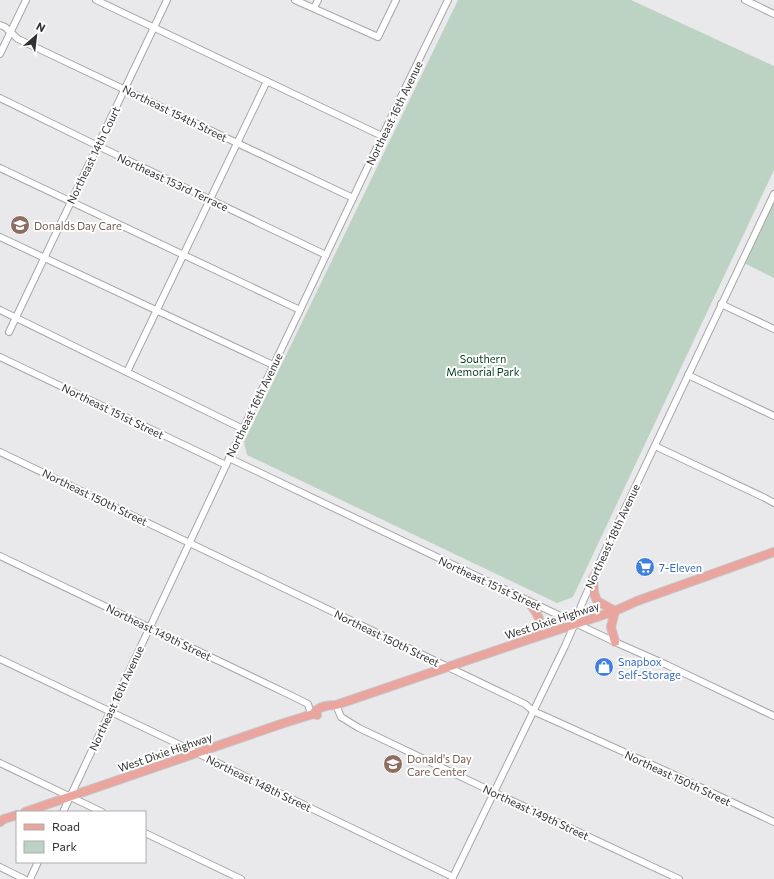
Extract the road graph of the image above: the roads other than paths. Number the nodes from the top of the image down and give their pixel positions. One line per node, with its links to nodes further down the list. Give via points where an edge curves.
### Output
1 (26, 0): 13 (street)
2 (96, 0): 12 (street)
3 (168, 0): 12 (street, Northeast 14th Court)
4 (295, 0): 9 (street)
5 (318, 0): 9 (street)
6 (396, 0): 9 (street, via 378,37)
7 (448, 0): 18 (street, Northeast 16th Avenue)
8 (744, 0): 10 (street)
9 (314, 8)
10 (774, 14)
11 (0, 25): 13 (street, Northeast 154th Street)
12 (154, 27): 15 (street); 16 (street, Northeast 14th Court)
13 (11, 32): 14 (street); 16 (street, Northeast 154th Street, via 18,39)
14 (0, 54)
15 (267, 81): 18 (street); 19 (street)
16 (125, 89): 19 (street, Northeast 154th Street); 20 (street, Northeast 14th Court)
17 (0, 98): 20 (street, Northeast 153rd Terrace)
18 (382, 136): 23 (street, Northeast 16th Avenue)
19 (237, 143): 23 (street, Northeast 154th Street); 24 (street)
20 (98, 146): 24 (street, Northeast 153rd Terrace); 25 (street, Northeast 14th Court)
21 (0, 168): 25 (street)
22 (774, 194): 30 (street, Northeast 18th Avenue)
23 (353, 198): 28 (street, Northeast 16th Avenue)
24 (210, 199): 27 (street); 28 (street, Northeast 153rd Terrace)
25 (71, 202): 27 (street); 29 (street, Northeast 14th Court)
26 (0, 237): 29 (street)
27 (184, 254): 32 (street); 33 (street)
28 (326, 255): 33 (street, Northeast 16th Avenue)
29 (44, 258): 32 (street); 34 (street, Northeast 14th Court)
30 (721, 304): 35 (street); 40 (street, Northeast 18th Avenue)
31 (0, 310): 34 (street)
32 (157, 310): 38 (street); 39 (street)
33 (300, 310): 38 (street, Northeast 16th Avenue)
34 (16, 317): 36 (street, Northeast 14th Court); 39 (street)
35 (774, 329)
36 (9, 332)
37 (0, 357): 46 (street, Northeast 151st Street)
38 (273, 365): 42 (street, Northeast 16th Avenue)
39 (127, 372): 42 (street)
40 (688, 375): 41 (street); 43 (street, Northeast 18th Avenue)
41 (774, 416)
42 (243, 428): 45 (street, Northeast 16th Avenue)
43 (654, 446): 47 (street); 51 (street, Northeast 18th Avenue)
44 (0, 452): 48 (street, Northeast 150th Street)
45 (229, 458): 46 (street, Northeast 16th Avenue); 52 (street, Northeast 151st Street)
46 (226, 465): 48 (street, Northeast 16th Avenue)
47 (774, 503)
48 (190, 543): 55 (street, Northeast 16th Avenue); 59 (street, Northeast 150th Street)
49 (774, 552): 53 (main road, West Dixie Highway)
50 (0, 556): 55 (street, Northeast 149th Street)
51 (593, 578): 53 (main road, via 597,601); 54 (street, Northeast 18th Avenue)
52 (528, 601): 54 (street, Northeast 151st Street); 56 (main road, via 540,620)
53 (614, 611): 54 (main road, West Dixie Highway); 57 (main road, via 611,627)
54 (575, 623): 56 (main road, West Dixie Highway); 57 (street, Northeast 151st Street); 61 (street, Northeast 18th Avenue)
55 (149, 628): 62 (street, Northeast 16th Avenue); 63 (street, Northeast 149th Street, via 308,704)
56 (535, 637): 59 (main road, West Dixie Highway)
57 (615, 642): 64 (street, Northeast 151st Street)
58 (0, 659): 62 (street, Northeast 148th Street)
59 (448, 667): 60 (main road, West Dixie Highway); 61 (street, Northeast 150th Street, via 525,704)
60 (336, 705): 63 (main road, West Dixie Highway, via 329,705); 67 (street, Northeast 149th Street, via 341,717 359,728)
61 (533, 711): 67 (street, Northeast 18th Avenue); 74 (street, Northeast 150th Street)
62 (110, 712): 65 (street, Northeast 148th Street); 68 (street, Northeast 16th Avenue)
63 (312, 714): 65 (main road, West Dixie Highway)
64 (774, 716)
65 (197, 753): 68 (main road, West Dixie Highway); 78 (street, Northeast 148th Street)
66 (0, 763): 68 (street)
67 (494, 792): 78 (street, Northeast 18th Avenue); 82 (street, Northeast 149th Street)
68 (71, 797): 69 (main road, West Dixie Highway); 70 (street, Northeast 16th Avenue); 71 (street)
69 (30, 811)
70 (64, 811)
71 (100, 811)
72 (16, 814): 73 (main road)
73 (1, 820)
74 (774, 822)
75 (146, 833): 81 (street)
76 (38, 863): 80 (street)
77 (0, 867): 79 (street)
78 (452, 878)
79 (24, 879)
80 (30, 879)
81 (241, 879)
82 (679, 879)

